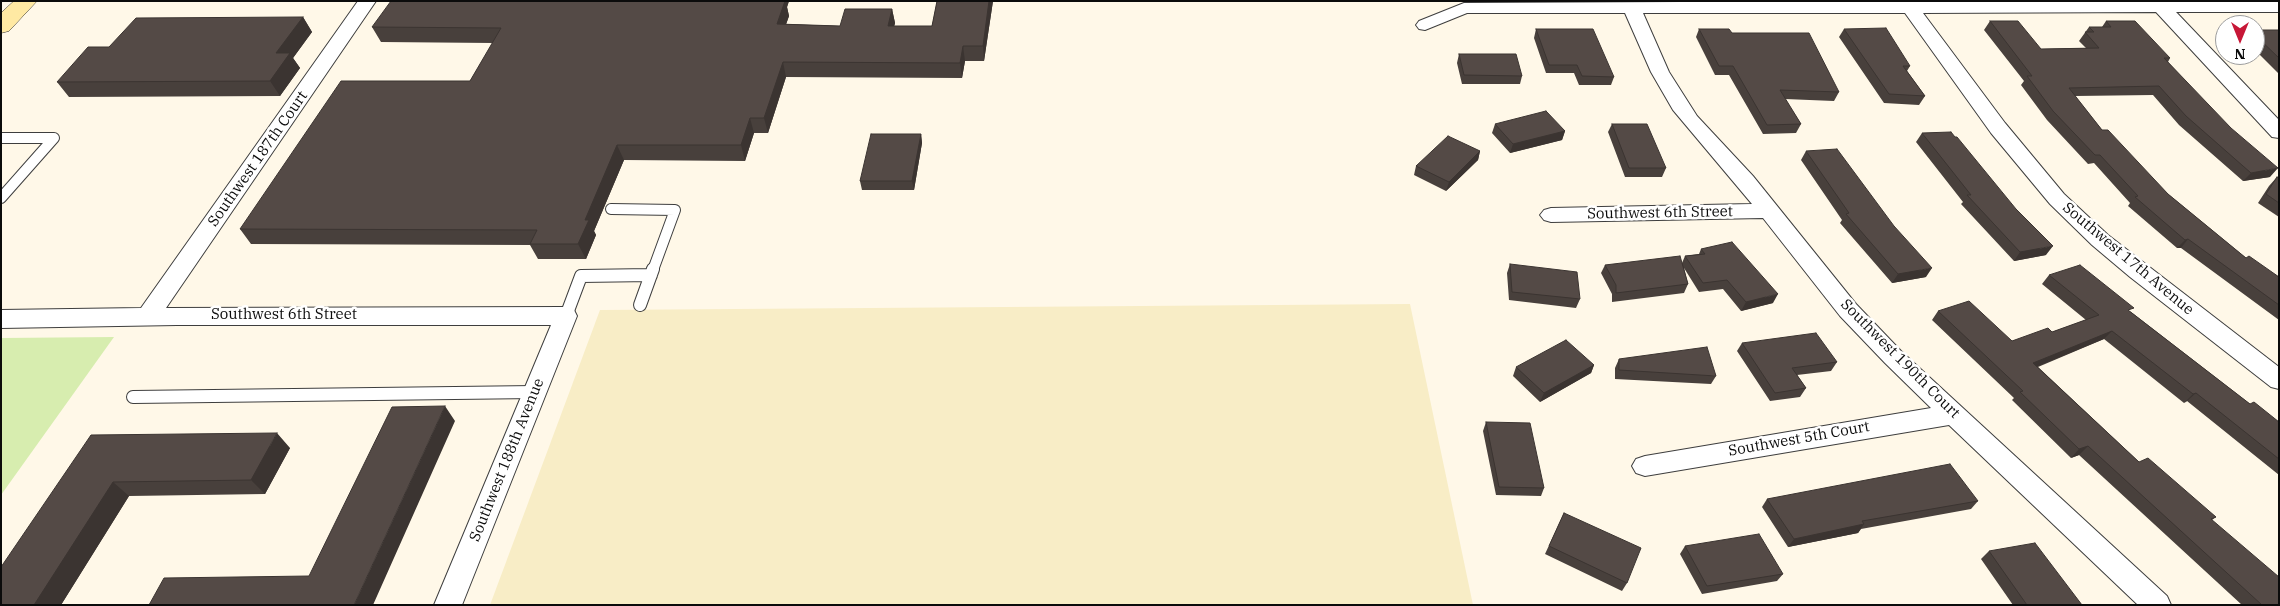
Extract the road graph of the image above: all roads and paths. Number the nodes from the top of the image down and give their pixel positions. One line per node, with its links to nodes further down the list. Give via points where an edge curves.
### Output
1 (26, 1): 8 (street)
2 (367, 1): 17 (street, Southwest 187th Court)
3 (1908, 5): 4 (street); 6 (street); 20 (street, Southwest 17th Avenue, via 2008,141 2057,198 2100,240)
4 (2161, 7): 5 (street); 9 (street)
5 (2279, 7)
6 (1632, 8): 7 (street, via 1464,8); 13 (street, Southwest 190th Court, via 1660,72 1680,106)
7 (1425, 25)
8 (1, 26)
9 (2279, 132)
10 (1, 138): 11 (lane, via 54,138)
11 (1, 198)
12 (610, 209): 15 (lane, via 675,210)
13 (1770, 211): 14 (street, Southwest 6th Street); 23 (street, Southwest 190th Court, via 1848,310)
14 (1551, 215)
15 (652, 275): 16 (lane); 18 (lane, via 581,276)
16 (640, 305)
17 (148, 316): 18 (street, Southwest 6th Street); 19 (street, Southwest 6th Street)
18 (566, 316): 21 (street, Southwest 188th Avenue)
19 (1, 319)
20 (2279, 380)
21 (535, 392): 22 (lane); 25 (street, Southwest 188th Avenue)
22 (132, 397)
23 (1954, 414): 24 (street, Southwest 5th Court); 26 (street, Southwest 190th Court)
24 (1645, 466)
25 (448, 605)
26 (2157, 605)

